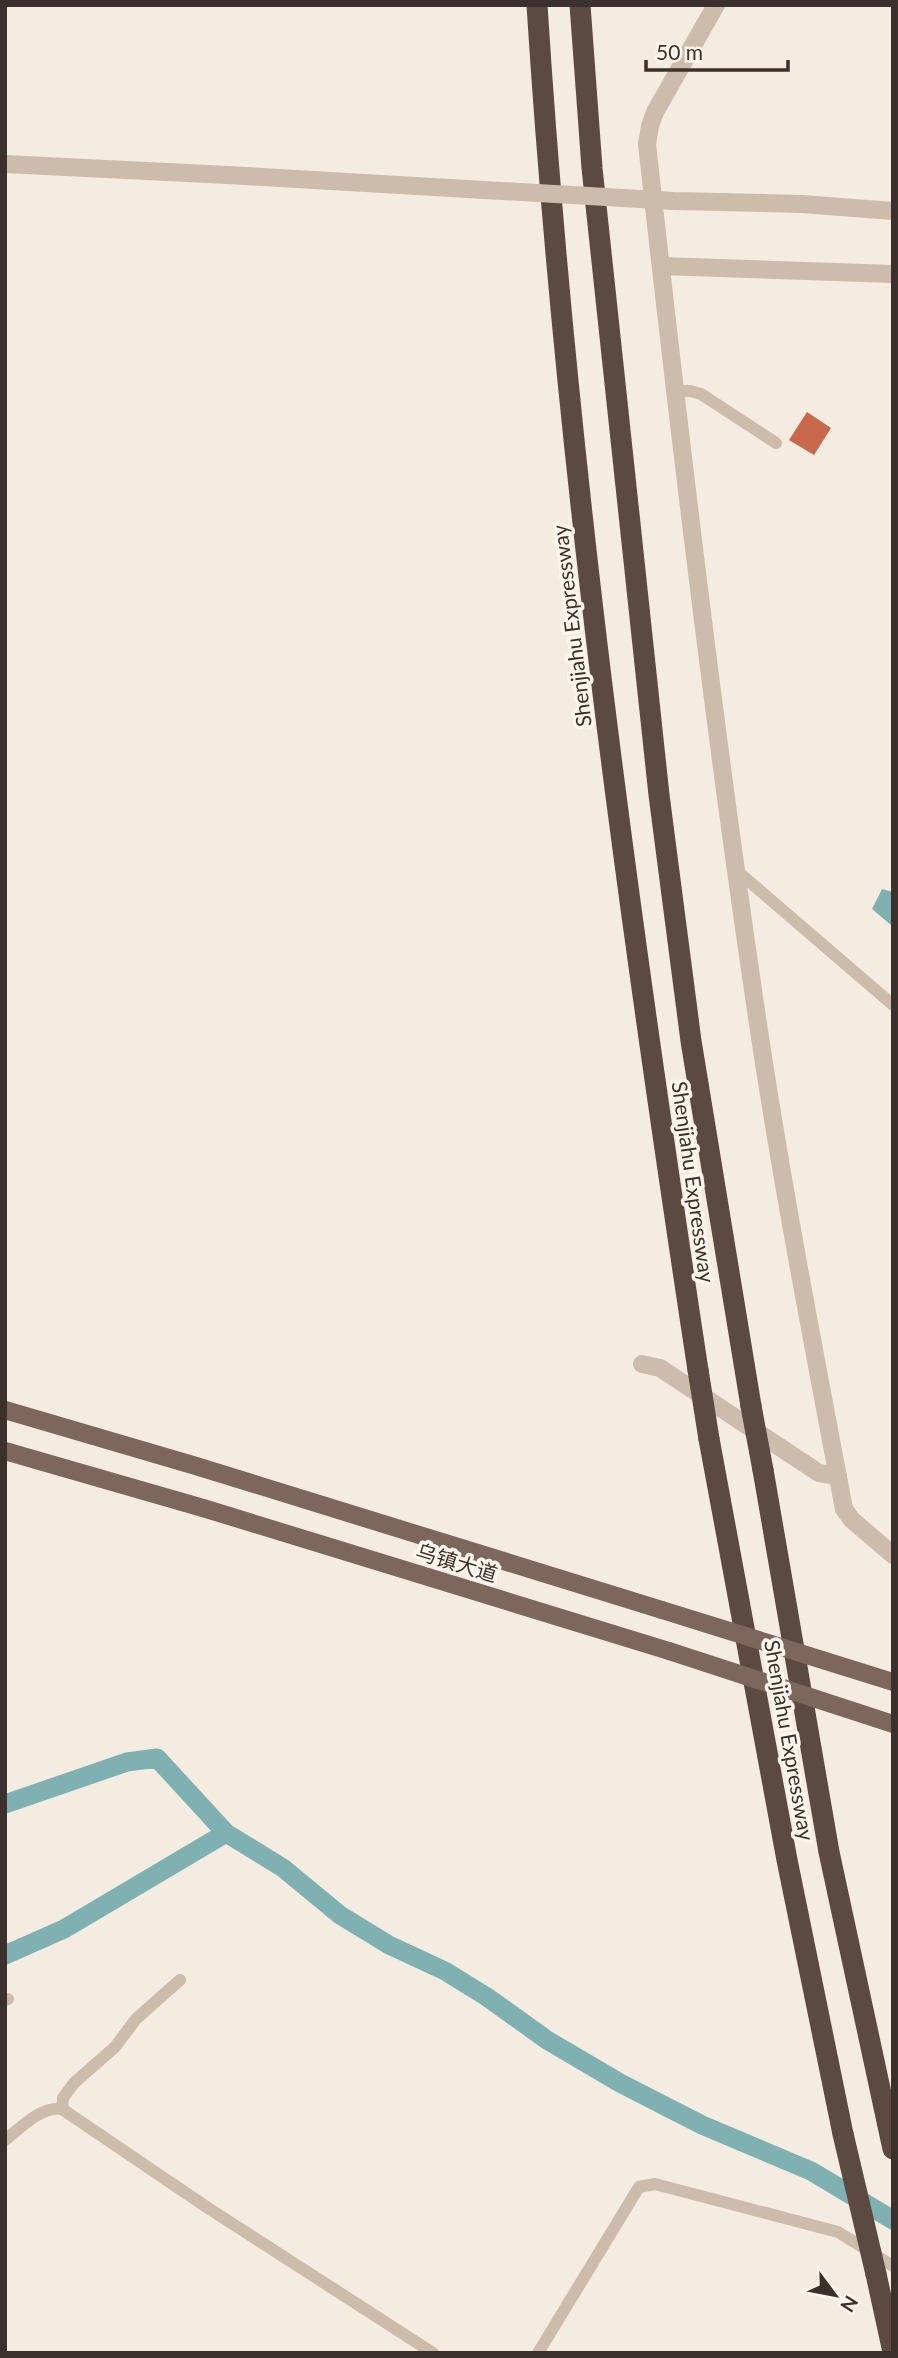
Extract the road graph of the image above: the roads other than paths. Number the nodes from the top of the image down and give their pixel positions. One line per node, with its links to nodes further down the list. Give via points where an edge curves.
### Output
1 (537, 5): 23 (highway, Shenjiahu Expressway, bridge, via 558,287 582,514 648,1047 709,1439 787,1860 843,2134)
2 (580, 5): 22 (highway, Shenjiahu Expressway, bridge, via 592,168 640,631 691,1041 829,1852)
3 (716, 5): 6 (street, via 650,126)
4 (5, 163): 5 (street, bridge)
5 (893, 211)
6 (661, 266): 7 (street); 8 (street)
7 (893, 274)
8 (675, 391): 9 (lane, via 701,394); 10 (street)
9 (776, 443)
10 (736, 870): 11 (lane); 15 (street, via 792,1230)
11 (893, 1005)
12 (642, 1364): 15 (street, via 660,1368 820,1473)
13 (5, 1410): 17 (main road, 乌镇大道, bridge)
14 (5, 1451): 18 (main road, 乌镇大道, bridge, via 669,1651)
15 (838, 1476): 16 (street, via 844,1509 852,1520)
16 (890, 1547)
17 (893, 1682)
18 (893, 1724)
19 (180, 1980): 20 (lane, via 74,2084 63,2098)
20 (62, 2109): 21 (lane, via 41,2112); 25 (lane)
21 (5, 2140)
22 (893, 2149)
23 (884, 2270): 24 (highway, Shenjiahu Expressway); 26 (lane, via 838,2232 655,2184 639,2187)
24 (893, 2352)
25 (433, 2353)
26 (538, 2353)

